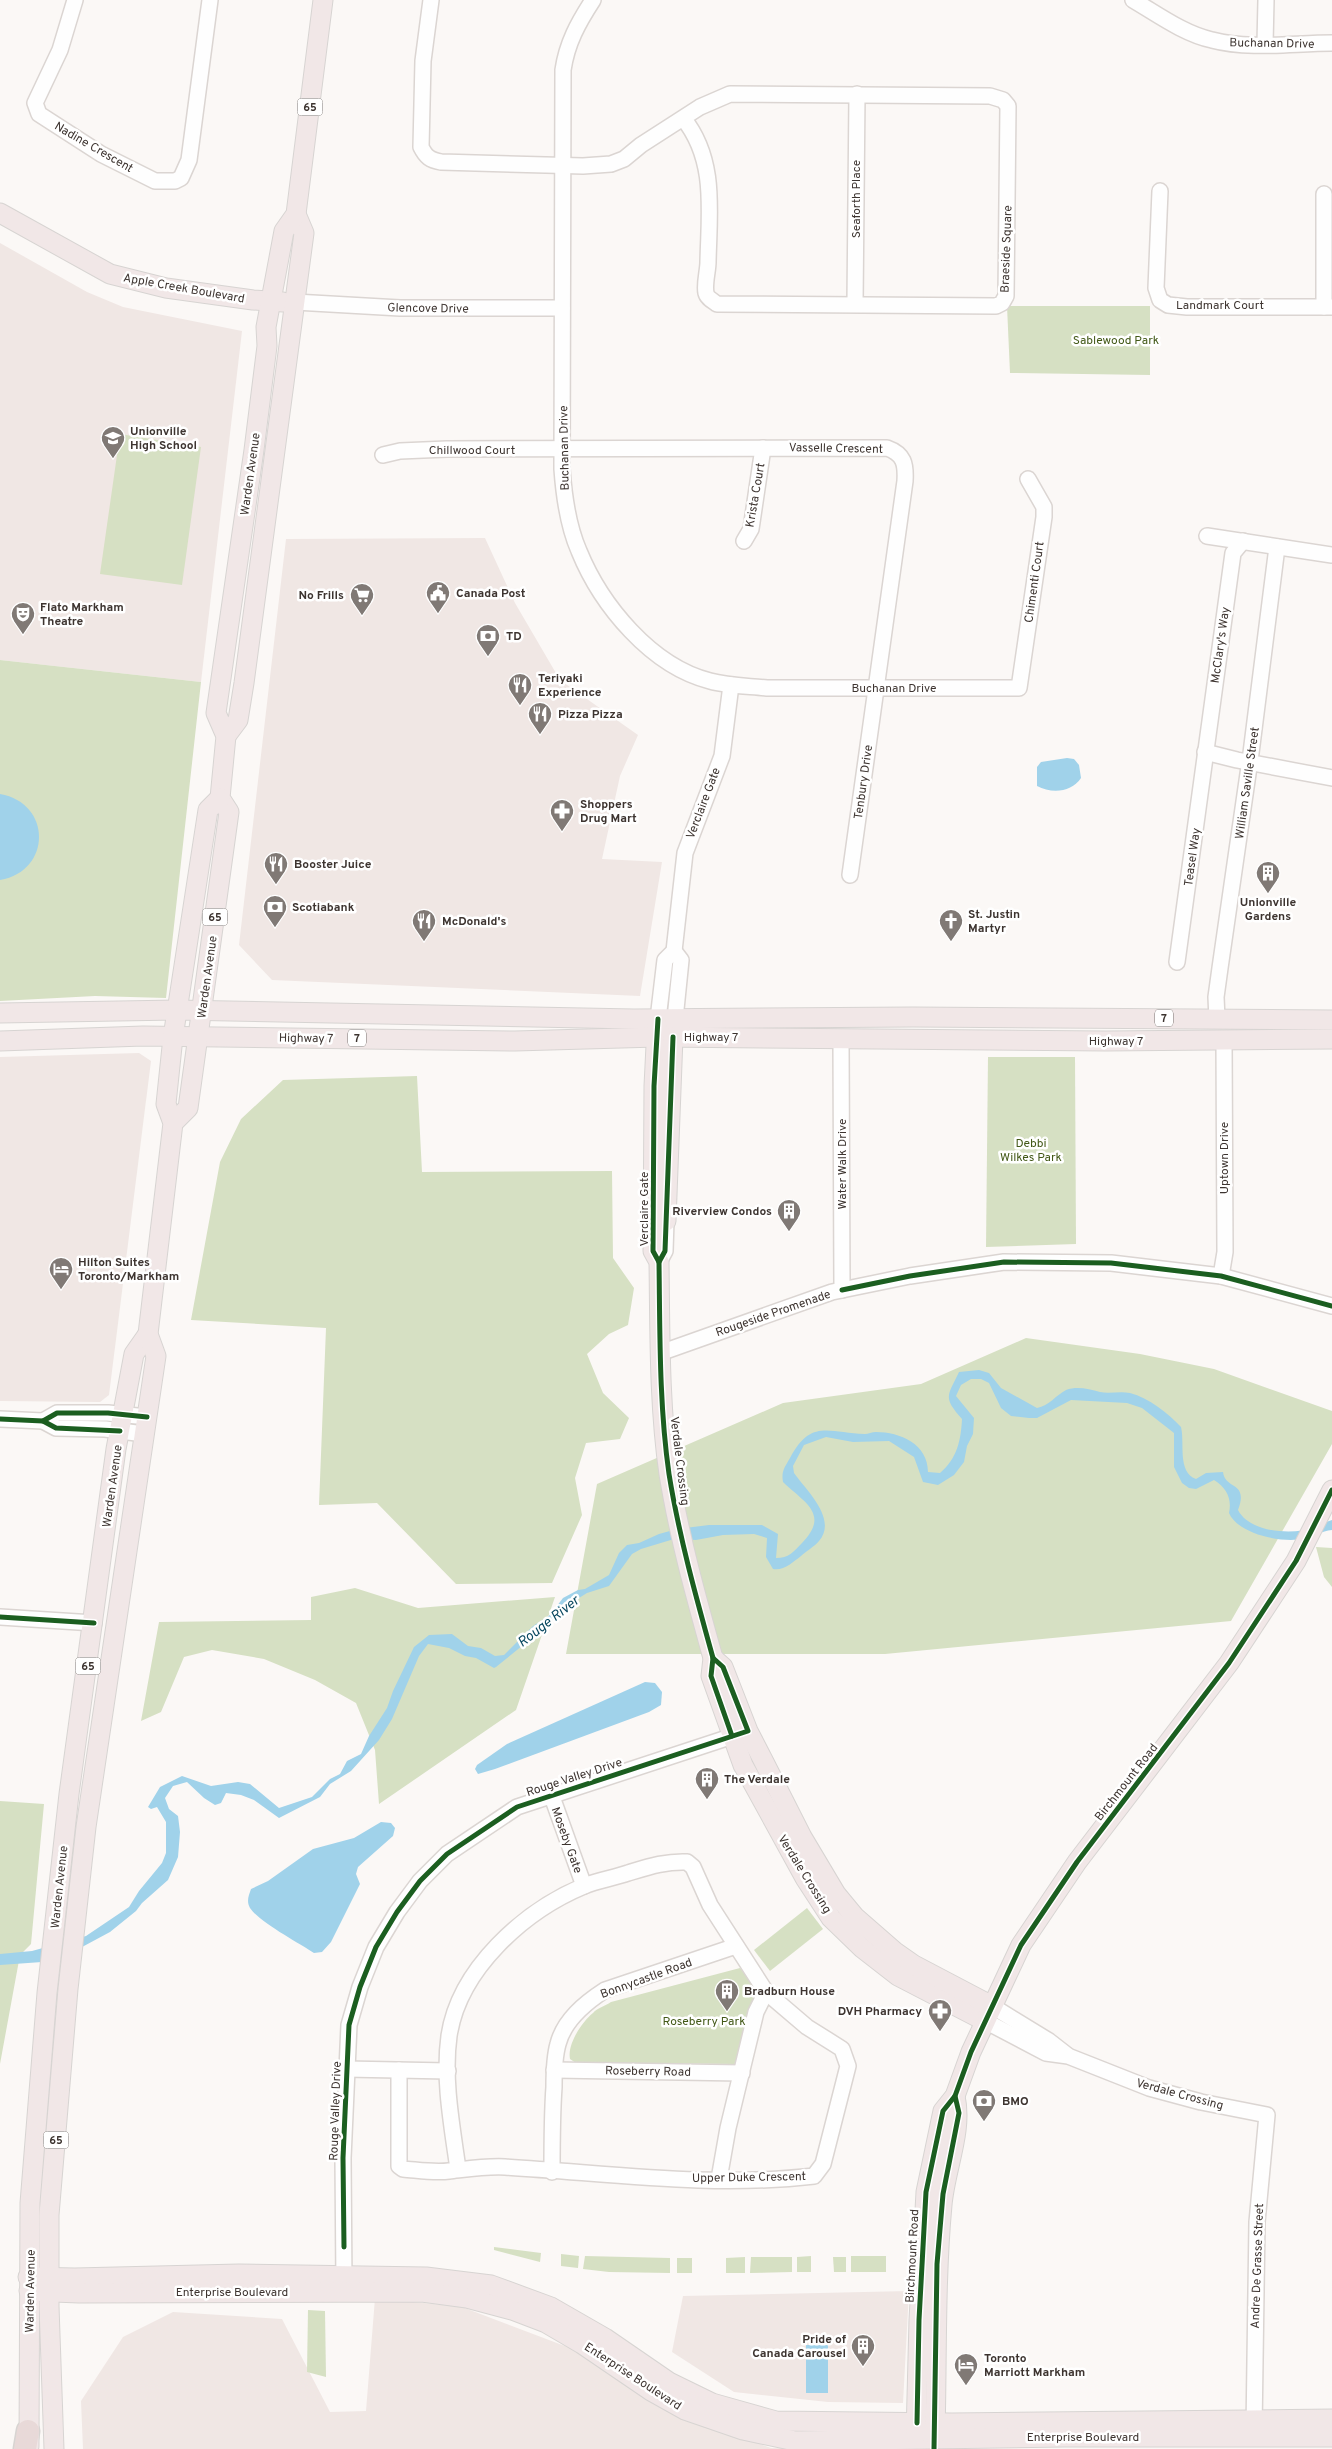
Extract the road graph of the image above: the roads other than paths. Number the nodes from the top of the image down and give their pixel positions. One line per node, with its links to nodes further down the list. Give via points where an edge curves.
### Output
1 (75, 0): 2 (street, Nadine Crescent, via 60,50 35,103 39,114 101,154 155,181 181,178 189,160)
2 (210, 0)
3 (323, 0): 16 (main road, Warden Avenue / 65)
4 (431, 0): 12 (street, Braeside Square, via 423,61 421,147 424,155 442,162)
5 (593, 0): 12 (street, Buchanan Drive, via 575,29 566,55)
6 (1133, 0): 9 (street, Buchanan Drive, via 1212,40 1244,45)
7 (1266, 0): 9 (street)
8 (1332, 43): 9 (street, Buchanan Drive)
9 (1265, 44)
10 (857, 94): 11 (street, Braeside Square, via 730,94 700,106); 19 (street, Seaforth Place); 19 (street, Braeside Square, via 990,96 1003,100 1008,106 1007,282 1002,303 996,306)
11 (683, 118): 12 (street, Braeside Square, via 624,159 611,164); 19 (street, Braeside Square, via 694,132 707,166 706,292 709,298 716,304)
12 (563, 165): 21 (street, Buchanan Drive)
13 (1160, 191): 20 (street, Landmark Court, via 1156,288 1160,300 1168,305 1187,307)
14 (1324, 194): 20 (street)
15 (0, 213): 17 (main road, Apple Creek Boulevard, via 110,274 166,288)
16 (296, 214): 17 (main road, Warden Avenue / 65, via 284,231); 18 (main road, Warden Avenue / 65, via 304,233)
17 (273, 301): 18 (main road, Apple Creek Boulevard); 34 (main road, Warden Avenue / 65, via 266,327 267,346 255,440 216,713)
18 (295, 302): 21 (street, Glencove Drive, via 400,308); 34 (main road, Warden Avenue / 65, via 238,720)
19 (856, 304)
20 (1328, 307)
21 (562, 308): 23 (street, Buchanan Drive)
22 (763, 448): 23 (street, Vasselle Crescent); 27 (street, Krista Court, via 751,529); 32 (street, Vasselle Crescent, via 887,448 905,462 906,481)
23 (563, 449): 24 (street, Chillwood Court, via 447,449); 31 (street, Buchanan Drive, via 564,493 578,550 614,612 664,659 708,681)
24 (383, 454)
25 (1028, 479): 33 (street, Chimenti Court, via 1044,507 1044,517)
26 (1207, 536): 28 (street)
27 (744, 541)
28 (1243, 541): 29 (street); 35 (street, McClary's Way, via 1233,553)
29 (1277, 547): 30 (street); 36 (street, William Saville Street)
30 (1332, 555)
31 (731, 685): 32 (street, Buchanan Drive); 46 (street, Verclaire Gate, via 722,756 685,852 674,951 681,960)
32 (876, 688): 33 (street, Buchanan Drive); 39 (street, Tenbury Drive)
33 (1019, 688)
34 (226, 736): 38 (main road, Warden Avenue / 65)
35 (1206, 752): 36 (street); 40 (street, Teasel Way)
36 (1250, 763): 37 (street); 44 (street, William Saville Street, via 1216,996)
37 (1332, 778)
38 (220, 798): 41 (main road, Warden Avenue / 65, via 208,810); 42 (main road, Warden Avenue / 65, via 229,812)
39 (850, 875)
40 (1177, 962)
41 (177, 1010): 42 (main road, Highway 7 / 7); 43 (main road, Highway 7 / 7); 47 (main road, Warden Avenue / 65)
42 (203, 1012): 46 (main road, Highway 7 / 7); 48 (main road, Warden Avenue / 65)
43 (0, 1013)
44 (1217, 1019): 45 (main road, Highway 7 / 7); 46 (main road, Highway 7 / 7, via 920,1017)
45 (1332, 1020)
46 (666, 1028): 48 (main road, Highway 7 / 7, via 515,1041); 49 (main road, Highway 7 / 7); 54 (main road, Verclaire Gate); 55 (main road, Verclaire Gate, via 653,1251)
47 (173, 1037): 48 (main road, Highway 7 / 7); 52 (main road, Highway 7 / 7); 53 (main road, Warden Avenue / 65, via 166,1104)
48 (199, 1038): 53 (main road, Warden Avenue / 65, via 188,1108)
49 (841, 1039): 51 (main road, Highway 7 / 7); 57 (street, Water Walk Drive)
50 (1332, 1039): 51 (main road, Highway 7 / 7)
51 (1224, 1040): 56 (street, Uptown Drive, via 1224,1252)
52 (0, 1041)
53 (173, 1123): 59 (main road, Warden Avenue / 65)
54 (666, 1220): 55 (street, Verclaire Gate, via 665,1251)
55 (659, 1262): 60 (main road, Verdale Crossing)
56 (1221, 1276): 57 (street, Rougeside Promenade, via 1111,1263 1004,1262); 58 (street, Rougeside Promenade)
57 (842, 1290): 60 (street, Rougeside Promenade)
58 (1332, 1306)
59 (148, 1334): 62 (main road, Warden Avenue / 65, via 134,1354); 63 (main road, Warden Avenue / 65, via 156,1356)
60 (660, 1353): 67 (main road, Verdale Crossing, via 669,1472 683,1547 713,1658 723,1667)
61 (0, 1420): 62 (street, via 43,1421 57,1413)
62 (122, 1423): 63 (street); 66 (main road, Warden Avenue / 65)
63 (145, 1425): 83 (main road, Warden Avenue / 65, via 75,1917 49,2215)
64 (1332, 1490): 72 (main road, Birchmount Road, via 1278,1592 1229,1663 1077,1862 1021,1945)
65 (0, 1617): 66 (street)
66 (94, 1623): 82 (main road, Warden Avenue / 65, via 69,1794 48,1993 30,2203)
67 (740, 1733): 68 (street, Rouge Valley Drive); 72 (main road, Verdale Crossing, via 836,1894 855,1917 894,1951)
68 (551, 1794): 69 (street, Moseby Gate); 73 (street, Rouge Valley Drive, via 517,1807 447,1854 396,1912 376,1947 360,1987 349,2025)
69 (584, 1886): 70 (street, Upper Duke Crescent, via 669,1861 687,1862); 76 (street, via 533,1915 478,1967 458,2004 449,2036)
70 (736, 1946): 71 (street, Upper Duke Crescent); 75 (street, Bonnycastle Road, via 605,1990 586,2002 568,2023 558,2044)
71 (766, 1992): 77 (street, via 756,2012); 81 (street, Upper Duke Crescent, via 807,2027 842,2049 848,2066 845,2085 823,2164 814,2176)
72 (988, 2013): 78 (street, Verdale Crossing, via 1049,2041 1068,2056 1149,2088); 87 (main road, Birchmount Road, via 955,2096 943,2111 926,2192 919,2320)
73 (346, 2069): 74 (street); 84 (street, Rouge Valley Drive)
74 (399, 2070): 76 (street); 79 (street, Upper Duke Crescent, via 399,2166 419,2170)
75 (554, 2070): 77 (street, Roseberry Road); 80 (street, Bonnycastle Road)
76 (448, 2071): 79 (street)
77 (742, 2073): 81 (street)
78 (1267, 2114): 86 (street, Andre De Grasse Street, via 1257,2222)
79 (458, 2169): 80 (street, Upper Duke Crescent, via 504,2167)
80 (552, 2172): 81 (street, Upper Duke Crescent)
81 (719, 2179)
82 (29, 2284): 83 (main road, Enterprise Boulevard); 89 (main road, Warden Avenue / 65)
83 (50, 2284): 84 (main road, Enterprise Boulevard, via 239,2274); 90 (main road, Warden Avenue / 65)
84 (344, 2284): 87 (main road, Enterprise Boulevard, via 426,2276 491,2286 551,2307 605,2338 669,2382 712,2403 776,2422)
85 (1332, 2419): 86 (main road, Enterprise Boulevard)
86 (1254, 2428): 87 (main road, Enterprise Boulevard); 88 (main road, Enterprise Boulevard)
87 (925, 2437)
88 (1332, 2437)
89 (27, 2443)
90 (54, 2449)

